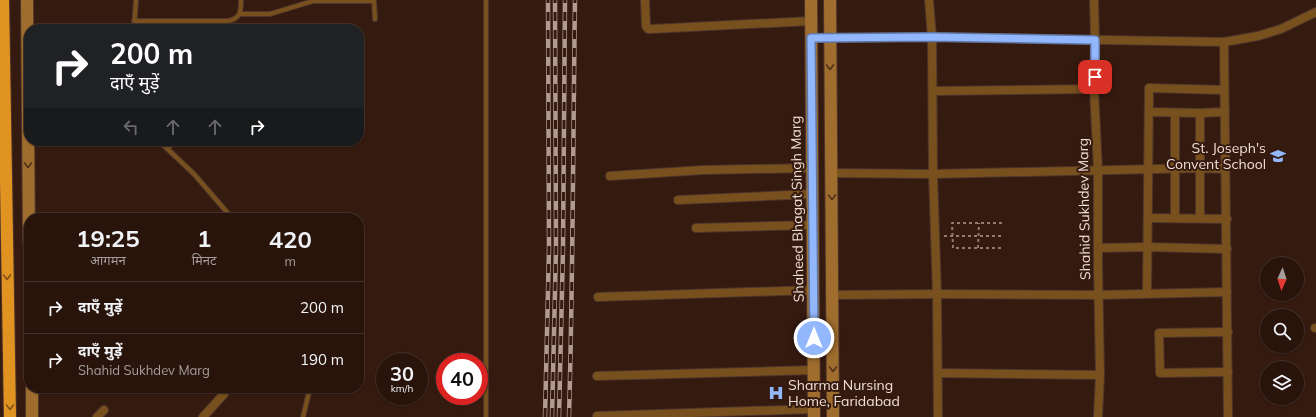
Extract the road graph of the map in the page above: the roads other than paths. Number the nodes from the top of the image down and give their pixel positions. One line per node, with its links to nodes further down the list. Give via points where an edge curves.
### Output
1 (3, 0): 74 (highway, one-way to 74)
2 (27, 0): 17 (street, one-way to 17)
3 (136, 0): 15 (lane)
4 (241, 0): 13 (lane)
5 (486, 0): 79 (lane)
6 (645, 0): 16 (street, via 648,29)
7 (811, 0): 16 (street, Shaheed Bhagat Singh Marg)
8 (830, 0): 20 (street)
9 (929, 0): 18 (street)
10 (1094, 0): 21 (street, Shahid Sukhdev Marg)
11 (374, 1): 13 (lane, via 313,1 270,14); 14 (lane)
12 (1316, 12): 22 (street, via 1281,29)
13 (240, 14): 15 (lane, via 228,21)
14 (375, 19)
15 (134, 21)
16 (811, 21): 19 (street, Shaheed Bhagat Singh Marg)
17 (27, 24)
18 (932, 37): 20 (street); 21 (street); 25 (street)
19 (811, 38): 20 (street); 33 (street, Shaheed Bhagat Singh Marg)
20 (830, 38): 39 (street, one-way to 39)
21 (1095, 40): 22 (street); 23 (street, Shahid Sukhdev Marg)
22 (1224, 42): 24 (street)
23 (1094, 89): 25 (street); 38 (street, Shahid Sukhdev Marg)
24 (1224, 90): 26 (street, via 1149,88); 28 (street)
25 (932, 91): 40 (street)
26 (1149, 112): 27 (street); 35 (street)
27 (1175, 112): 29 (street); 36 (street)
28 (1225, 112): 29 (street); 37 (street)
29 (1200, 113): 34 (street)
30 (28, 146): 44 (street, one-way to 44)
31 (165, 146): 32 (lane)
32 (168, 148): 45 (lane)
33 (811, 168): 41 (street, via 703,170); 42 (street, Shaheed Bhagat Singh Marg)
34 (1199, 168): 36 (street); 37 (street); 48 (street)
35 (1148, 169): 36 (street); 38 (street); 46 (street)
36 (1175, 169): 47 (street)
37 (1225, 169): 49 (street)
38 (1098, 170): 40 (street); 53 (street, Shahid Sukhdev Marg)
39 (831, 173): 40 (street); 59 (street, one-way to 59)
40 (932, 174): 58 (street)
41 (610, 176)
42 (812, 194): 43 (street); 50 (street, Shaheed Bhagat Singh Marg)
43 (678, 200)
44 (29, 213)
45 (228, 213)
46 (1148, 218): 47 (street); 52 (street)
47 (1176, 218): 48 (street)
48 (1200, 218): 49 (street)
49 (1227, 219): 54 (street)
50 (812, 225): 51 (street); 55 (street, Shaheed Bhagat Singh Marg)
51 (696, 228)
52 (1148, 247): 53 (street); 54 (street); 57 (street)
53 (1098, 248): 60 (street, Shahid Sukhdev Marg)
54 (1227, 249): 56 (street)
55 (813, 290): 61 (street); 63 (street, Shaheed Bhagat Singh Marg)
56 (1227, 292): 57 (street); 62 (street)
57 (1147, 293): 60 (street)
58 (937, 294): 59 (street); 60 (street); 65 (street)
59 (832, 295): 80 (street, one-way to 80)
60 (1098, 295): 66 (street, Shahid Sukhdev Marg)
61 (598, 297)
62 (1228, 332): 64 (street); 64 (street, via 1159,333 1160,373)
63 (814, 370): 67 (street); 72 (street, Shaheed Bhagat Singh Marg)
64 (1228, 372): 83 (street)
65 (938, 373): 66 (street); 81 (street)
66 (1100, 375): 82 (street, Shahid Sukhdev Marg)
67 (597, 376)
68 (32, 393): 75 (street)
69 (224, 393): 77 (street)
70 (309, 393): 78 (lane)
71 (104, 410): 76 (street)
72 (814, 413): 73 (street)
73 (597, 416)
74 (10, 417)
75 (32, 417)
76 (98, 417)
77 (203, 417)
78 (303, 417)
79 (486, 417)
80 (833, 417)
81 (938, 417)
82 (1098, 417)
83 (1228, 417)

